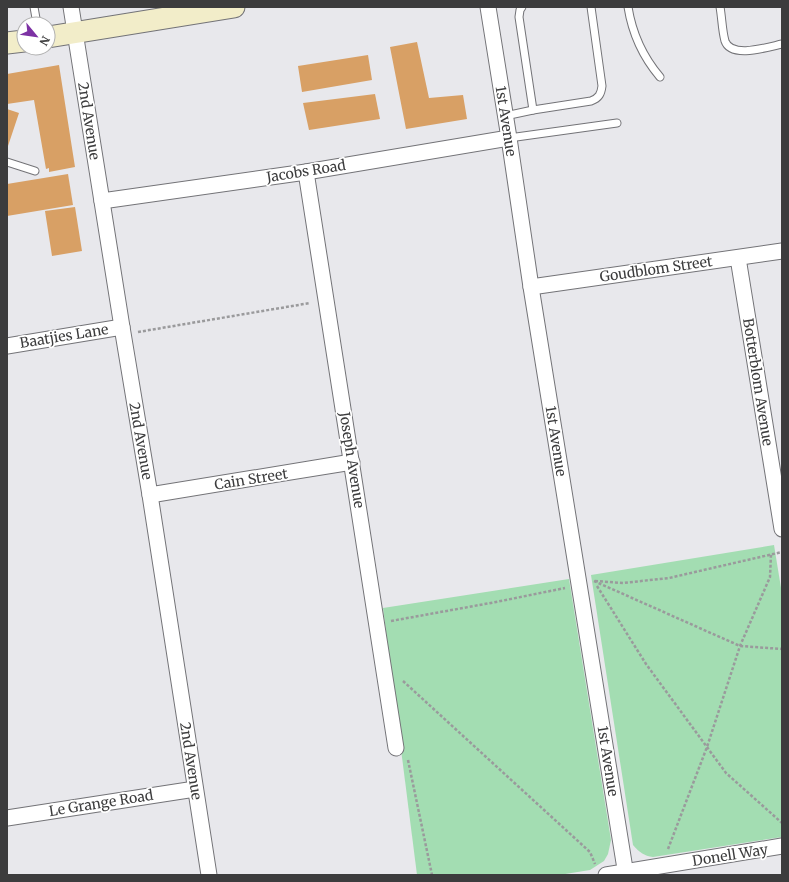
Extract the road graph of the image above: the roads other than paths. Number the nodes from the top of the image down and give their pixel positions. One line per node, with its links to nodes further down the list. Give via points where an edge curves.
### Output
1 (71, 7): 8 (street, 2nd Avenue)
2 (234, 7): 8 (street)
3 (488, 7): 13 (street, 1st Avenue)
4 (522, 7): 12 (lane, via 519,17)
5 (591, 7): 12 (lane, via 602,93 591,101)
6 (628, 7): 11 (lane, via 638,41 650,65)
7 (720, 7): 10 (lane, via 726,42 732,49 741,51)
8 (75, 32): 9 (street); 19 (street, 2nd Avenue)
9 (56, 36)
10 (782, 44)
11 (660, 77)
12 (533, 110): 13 (lane)
13 (505, 116): 15 (street, 1st Avenue)
14 (617, 123): 15 (lane)
15 (509, 138): 18 (street, Jacobs Road); 22 (street, 1st Avenue)
16 (7, 162): 17 (lane)
17 (35, 171)
18 (306, 172): 19 (street, Jacobs Road); 25 (street, Joseph Avenue)
19 (102, 200): 23 (street, 2nd Avenue)
20 (782, 251): 21 (street, Goudblom Street)
21 (738, 258): 22 (street, Goudblom Street); 26 (street, Botterblom Avenue)
22 (531, 287): 34 (street, 1st Avenue)
23 (122, 331): 24 (street, Baatjies Lane); 27 (street, 2nd Avenue)
24 (7, 346)
25 (352, 462): 27 (street, Cain Street); 29 (street, Joseph Avenue)
26 (777, 466): 28 (street, Botterblom Avenue)
27 (150, 495): 30 (street, 2nd Avenue)
28 (782, 529)
29 (396, 748)
30 (195, 788): 31 (street, Le Grange Road); 35 (street, 2nd Avenue)
31 (7, 818)
32 (782, 846): 34 (street, Donell Way, via 659,866)
33 (601, 872): 34 (street, Donell Way)
34 (626, 874)
35 (209, 875)

